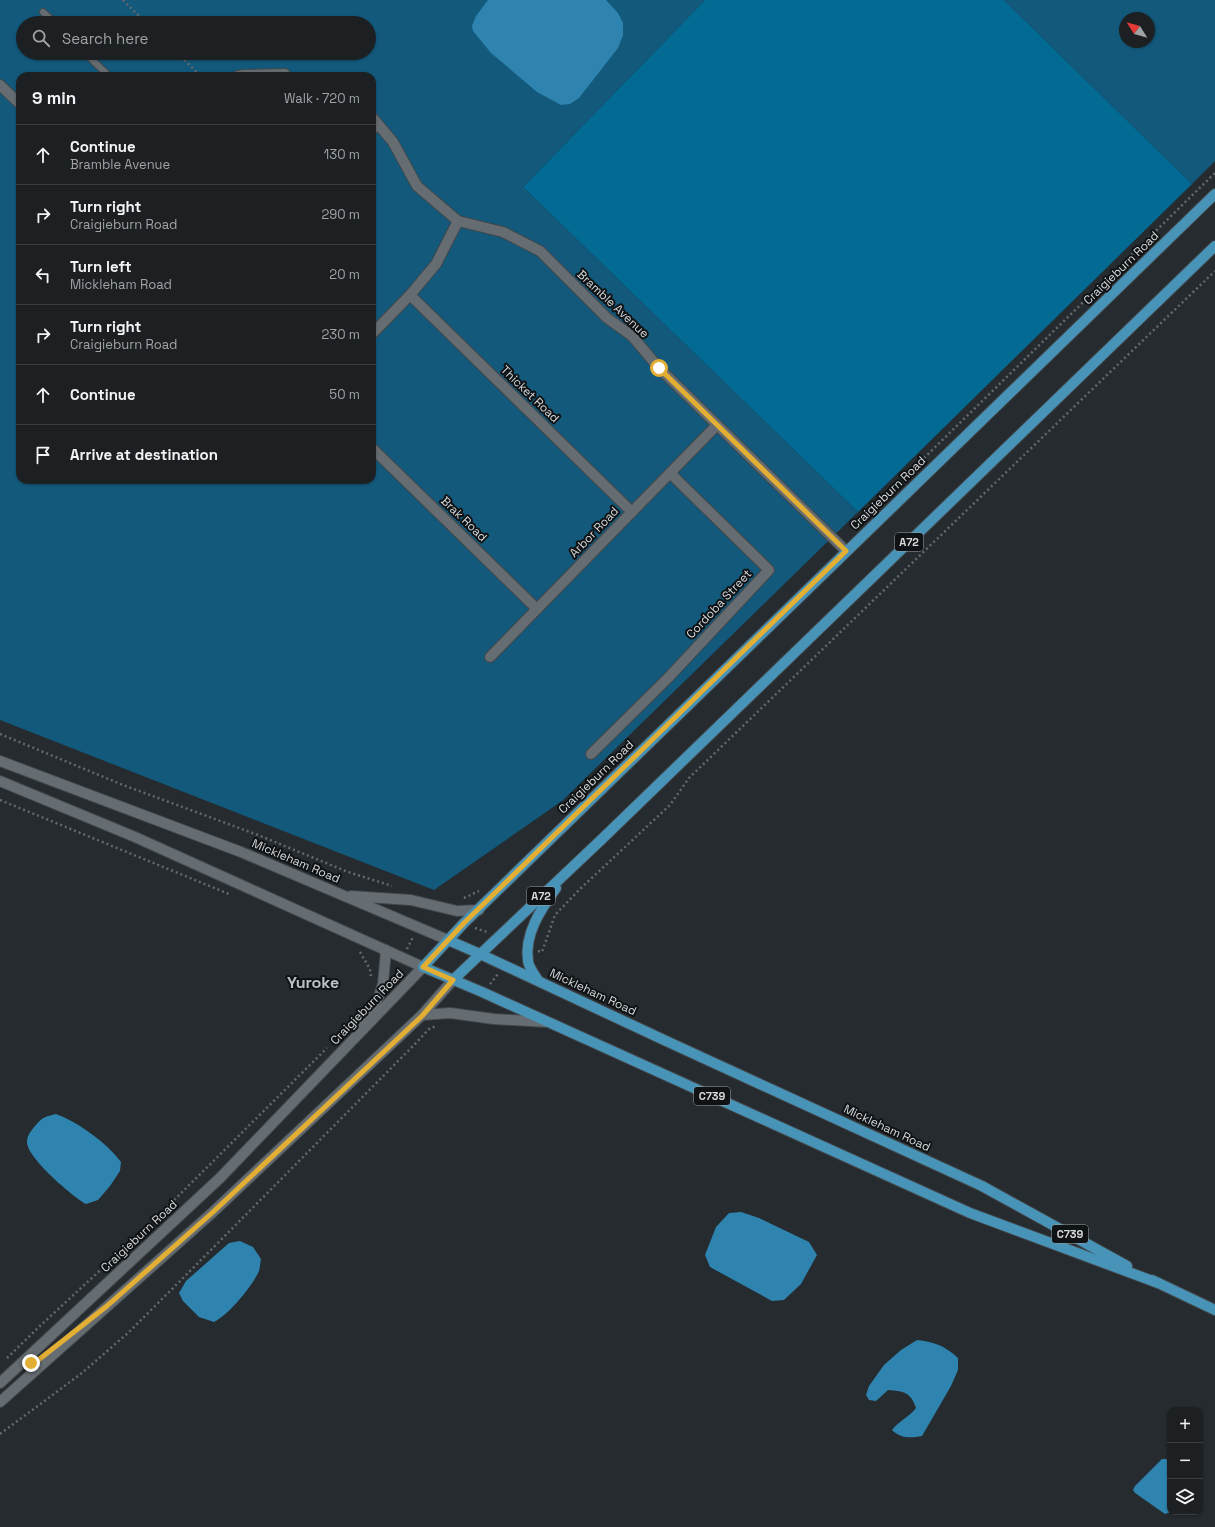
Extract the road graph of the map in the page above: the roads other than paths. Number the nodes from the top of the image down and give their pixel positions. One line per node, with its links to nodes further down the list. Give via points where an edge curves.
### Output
1 (43, 12): 2 (lane)
2 (47, 16)
3 (92, 60): 4 (lane)
4 (105, 72)
5 (0, 84): 6 (street)
6 (16, 100)
7 (376, 126): 9 (street, Bramble Avenue, via 393,142 417,186)
8 (1215, 194): 17 (main road, Craigieburn Road / A72)
9 (458, 221): 11 (street, via 436,264); 13 (street, Bramble Avenue, via 503,232 540,251 607,318 632,336 659,368)
10 (1215, 246): 23 (main road, A72)
11 (410, 295): 12 (street); 16 (street, Thicket Road)
12 (376, 330)
13 (717, 425): 15 (street, Arbor Road); 17 (street, Bramble Avenue)
14 (376, 452): 18 (street, Brak Road)
15 (670, 473): 16 (street, Arbor Road); 20 (street, Cordoba Street, via 769,570 668,678)
16 (632, 512): 18 (street, Arbor Road)
17 (846, 551): 25 (main road, Craigieburn Road / A72)
18 (537, 609): 19 (street, Arbor Road)
19 (490, 657)
20 (590, 754)
21 (0, 761): 24 (street, Mickleham Road / C739, via 240,852)
22 (0, 781): 27 (street, Mickleham Road / C739, via 135,837)
23 (566, 873): 28 (main road, A72); 31 (main road, via 534,923 528,962)
24 (343, 896): 25 (street, via 411,900 457,911); 26 (street, Mickleham Road / C739)
25 (479, 910): 26 (main road, Craigieburn Road / A72)
26 (448, 940): 28 (main road, Mickleham Road / C739); 29 (main road, Craigieburn Road / A72)
27 (386, 950): 29 (street, Mickleham Road / C739); 34 (street, via 383,984)
28 (480, 954): 30 (main road, A72); 31 (main road, Mickleham Road / C739)
29 (423, 967): 30 (main road, Mickleham Road / C739); 34 (street, Craigieburn Road)
30 (453, 980): 32 (street); 33 (main road, Mickleham Road / C739)
31 (538, 981): 35 (main road, Mickleham Road / C739, via 982,1186)
32 (422, 1016): 33 (street, via 450,1013); 36 (street, via 213,1212)
33 (547, 1022): 35 (main road, Mickleham Road / C739, via 970,1213)
34 (358, 1035): 39 (street, Craigieburn Road, via 220,1178)
35 (1158, 1283): 37 (main road, Mickleham Road / C739)
36 (107, 1306): 38 (street); 42 (street)
37 (1215, 1310)
38 (37, 1361): 39 (street); 41 (street)
39 (23, 1362): 40 (street, Craigieburn Road)
40 (0, 1383)
41 (0, 1394)
42 (0, 1402)

